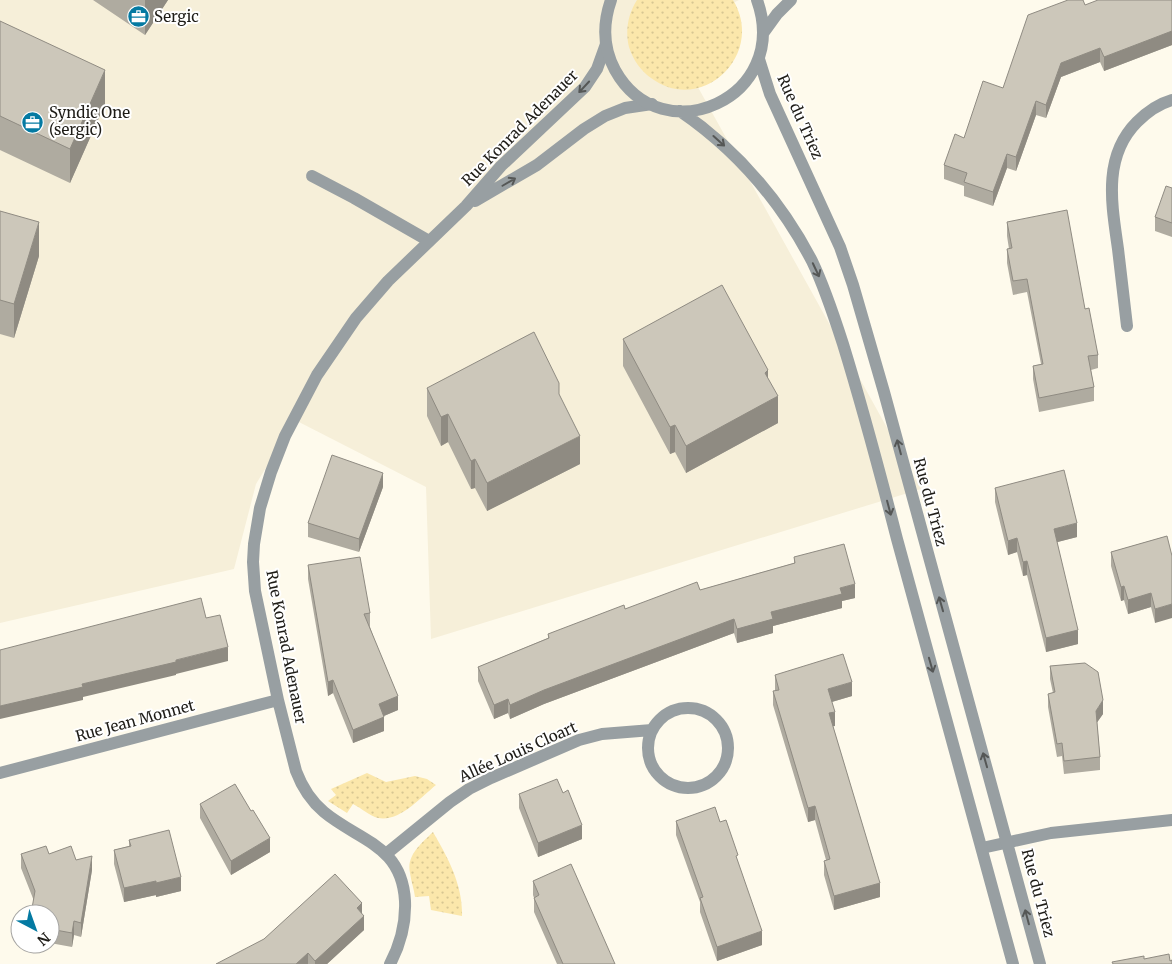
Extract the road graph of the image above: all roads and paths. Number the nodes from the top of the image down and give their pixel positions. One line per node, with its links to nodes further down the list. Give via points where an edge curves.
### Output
1 (612, 0): 5 (street, via 605,23)
2 (757, 0): 4 (street)
3 (791, 0): 4 (street)
4 (764, 32): 6 (street)
5 (606, 44): 8 (street, via 612,66 621,80); 11 (street, Rue Konrad Adenauer, one-way to 11, via 597,69 585,87 501,166)
6 (759, 59): 9 (street, via 747,81 728,98 706,108); 18 (street, Rue du Triez, one-way to 6, via 853,285 840,247 770,94)
7 (1172, 100): 13 (street, via 1152,109 1131,127 1114,163 1112,204)
8 (652, 104): 9 (street); 11 (street, Rue Konrad Adenauer, one-way to 8, via 537,165 605,116 625,108)
9 (680, 111): 19 (street, one-way to 19, via 732,152 769,192 822,282 864,414)
10 (312, 176): 12 (street)
11 (466, 206): 12 (street, Rue Konrad Adenauer)
12 (429, 240): 14 (street, Rue Konrad Adenauer, via 378,292 338,343 294,417 269,479 256,526 253,562 255,591)
13 (1127, 326)
14 (278, 700): 16 (street, Rue Jean Monnet); 20 (street, Rue Konrad Adenauer, via 296,771 307,793 324,812)
15 (652, 730): 15 (street, via 648,742 653,768 673,786 699,787 721,773 729,748 720,723 710,714 684,708 661,719); 20 (street, Allée Louis Cloart, via 609,733 579,740 491,778 450,802)
16 (0, 773)
17 (1172, 820): 18 (street, via 1051,833)
18 (1007, 842): 19 (street); 23 (street, Rue du Triez, one-way to 18)
19 (982, 848): 22 (street)
20 (386, 854): 21 (street, Rue Konrad Adenauer, via 397,870 405,908 402,935)
21 (390, 964)
22 (1013, 964)
23 (1040, 964)

